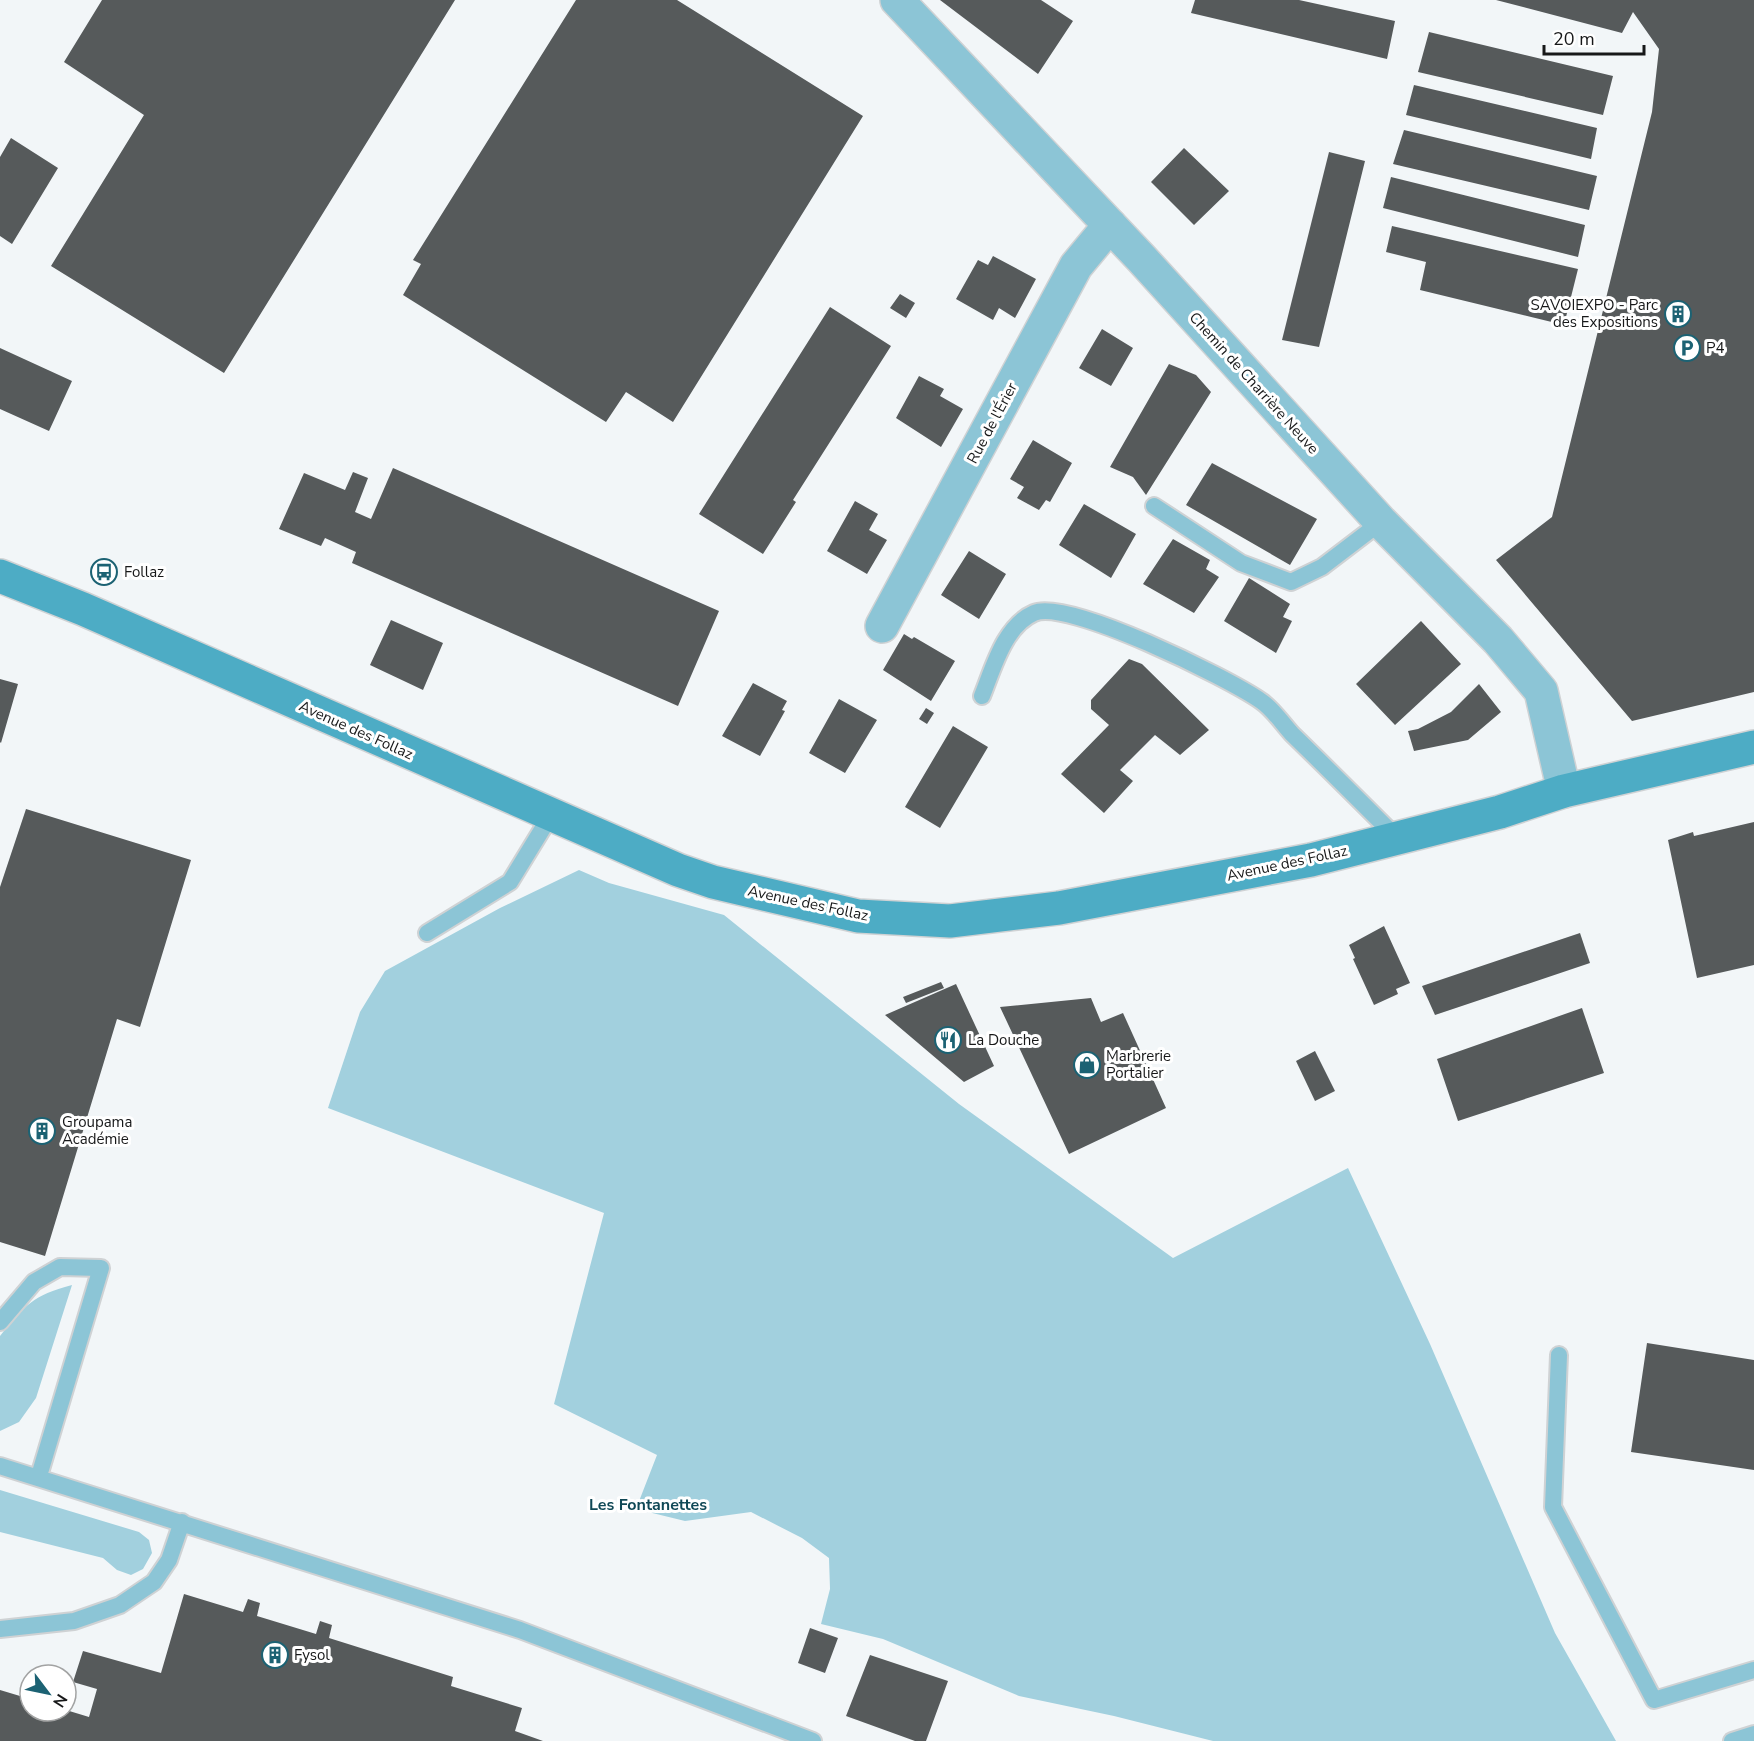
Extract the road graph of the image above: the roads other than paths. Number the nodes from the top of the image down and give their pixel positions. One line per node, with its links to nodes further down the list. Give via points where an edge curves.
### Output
1 (897, 0): 2 (street, Chemin de Charrière Neuve)
2 (1110, 225): 4 (street, Chemin de Charrière Neuve); 6 (street, Rue de l'Érier, via 1076,266)
3 (1154, 506): 4 (lane, via 1241,563 1291,582 1322,567)
4 (1382, 522): 9 (street, Chemin de Charrière Neuve, via 1476,616 1541,691)
5 (4, 579): 10 (street, Avenue des Follaz, via 83,609)
6 (882, 626)
7 (982, 696): 11 (lane, via 999,652 1015,627 1034,612 1072,615 1155,645 1263,702)
8 (1754, 747): 9 (street, Avenue des Follaz)
9 (1564, 791): 11 (street, Avenue des Follaz, via 1500,812)
10 (551, 815): 11 (street, Avenue des Follaz, via 713,882 858,916 950,921 1070,906 1311,860); 12 (lane, via 510,882)
11 (1396, 837)
12 (427, 933)
13 (0, 1322): 16 (lane, via 34,1282 60,1267 101,1268)
14 (1559, 1355): 19 (lane, via 1553,1507 1654,1700)
15 (0, 1466): 16 (lane)
16 (39, 1476): 17 (lane)
17 (182, 1522): 18 (lane, via 169,1560 154,1582 120,1605 74,1621); 21 (lane, via 520,1630)
18 (0, 1629)
19 (1754, 1670)
20 (1754, 1734): 22 (lane)
21 (813, 1741)
22 (1732, 1741)

